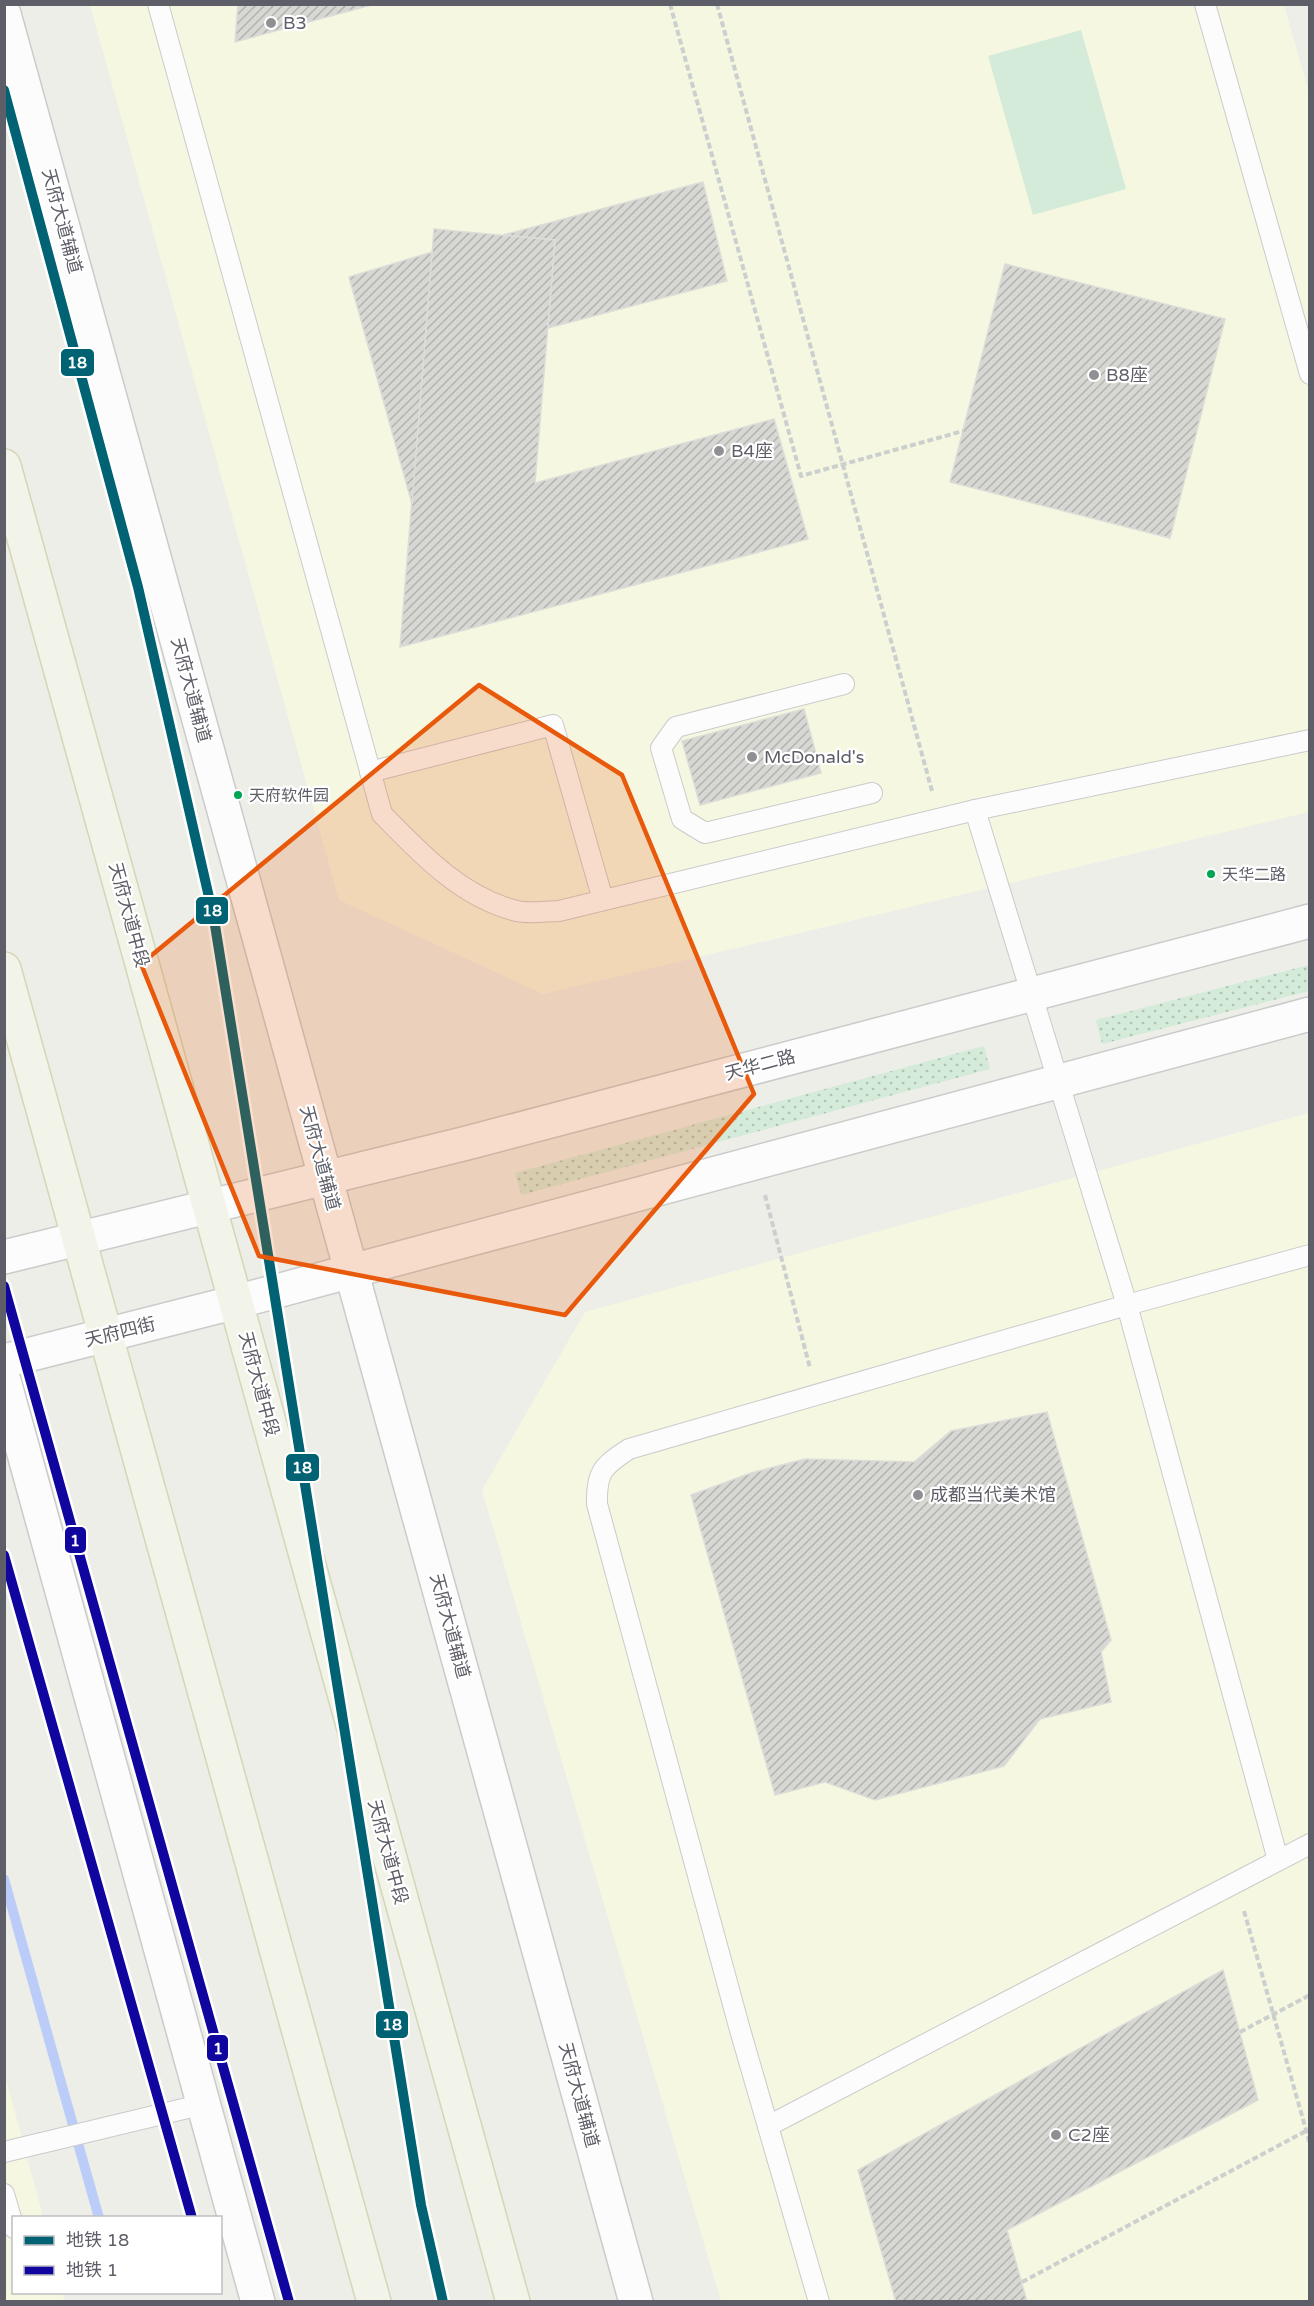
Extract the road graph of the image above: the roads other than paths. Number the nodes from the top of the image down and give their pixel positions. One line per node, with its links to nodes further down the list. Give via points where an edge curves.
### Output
1 (158, 4): 8 (lane)
2 (1205, 4): 4 (lane)
3 (4, 15): 17 (street, 天府大道辅道)
4 (1310, 374)
5 (4, 466): 18 (main road, 天府大道中段)
6 (844, 684): 9 (lane, via 676,727 662,748 681,819 705,833)
7 (1310, 740): 10 (lane)
8 (370, 772): 11 (lane, via 382,814 454,881 486,899 518,911 559,911); 11 (lane, via 554,725)
9 (872, 793)
10 (975, 810): 11 (lane); 14 (lane)
11 (603, 900)
12 (1310, 921): 14 (street, 天华二路)
13 (4, 969): 19 (main road)
14 (1031, 993): 16 (lane); 17 (street, 天华二路)
15 (1310, 1014): 16 (street)
16 (1058, 1083): 22 (street); 24 (lane)
17 (326, 1178): 18 (street, 天华二路); 22 (street, 天府大道辅道)
18 (209, 1205): 19 (street); 23 (main road, 天府大道中段)
19 (79, 1238): 21 (street); 25 (main road)
20 (1310, 1255): 24 (lane)
21 (4, 1257)
22 (352, 1272): 23 (street); 38 (street, 天府大道辅道)
23 (236, 1302): 25 (street, 天府四街); 37 (main road, 天府大道中段)
24 (1127, 1305): 29 (lane); 31 (lane, via 629,1449 609,1463 596,1483 597,1504)
25 (106, 1336): 26 (street, 天府四街); 36 (main road)
26 (4, 1361)
27 (4, 1381): 30 (street)
28 (1310, 1844): 29 (lane)
29 (1278, 1860): 31 (lane)
30 (204, 2104): 32 (lane); 35 (street)
31 (768, 2126): 39 (lane)
32 (13, 2150)
33 (4, 2194): 34 (lane)
34 (12, 2221)
35 (258, 2301)
36 (374, 2301)
37 (513, 2301)
38 (636, 2301)
39 (819, 2301)

